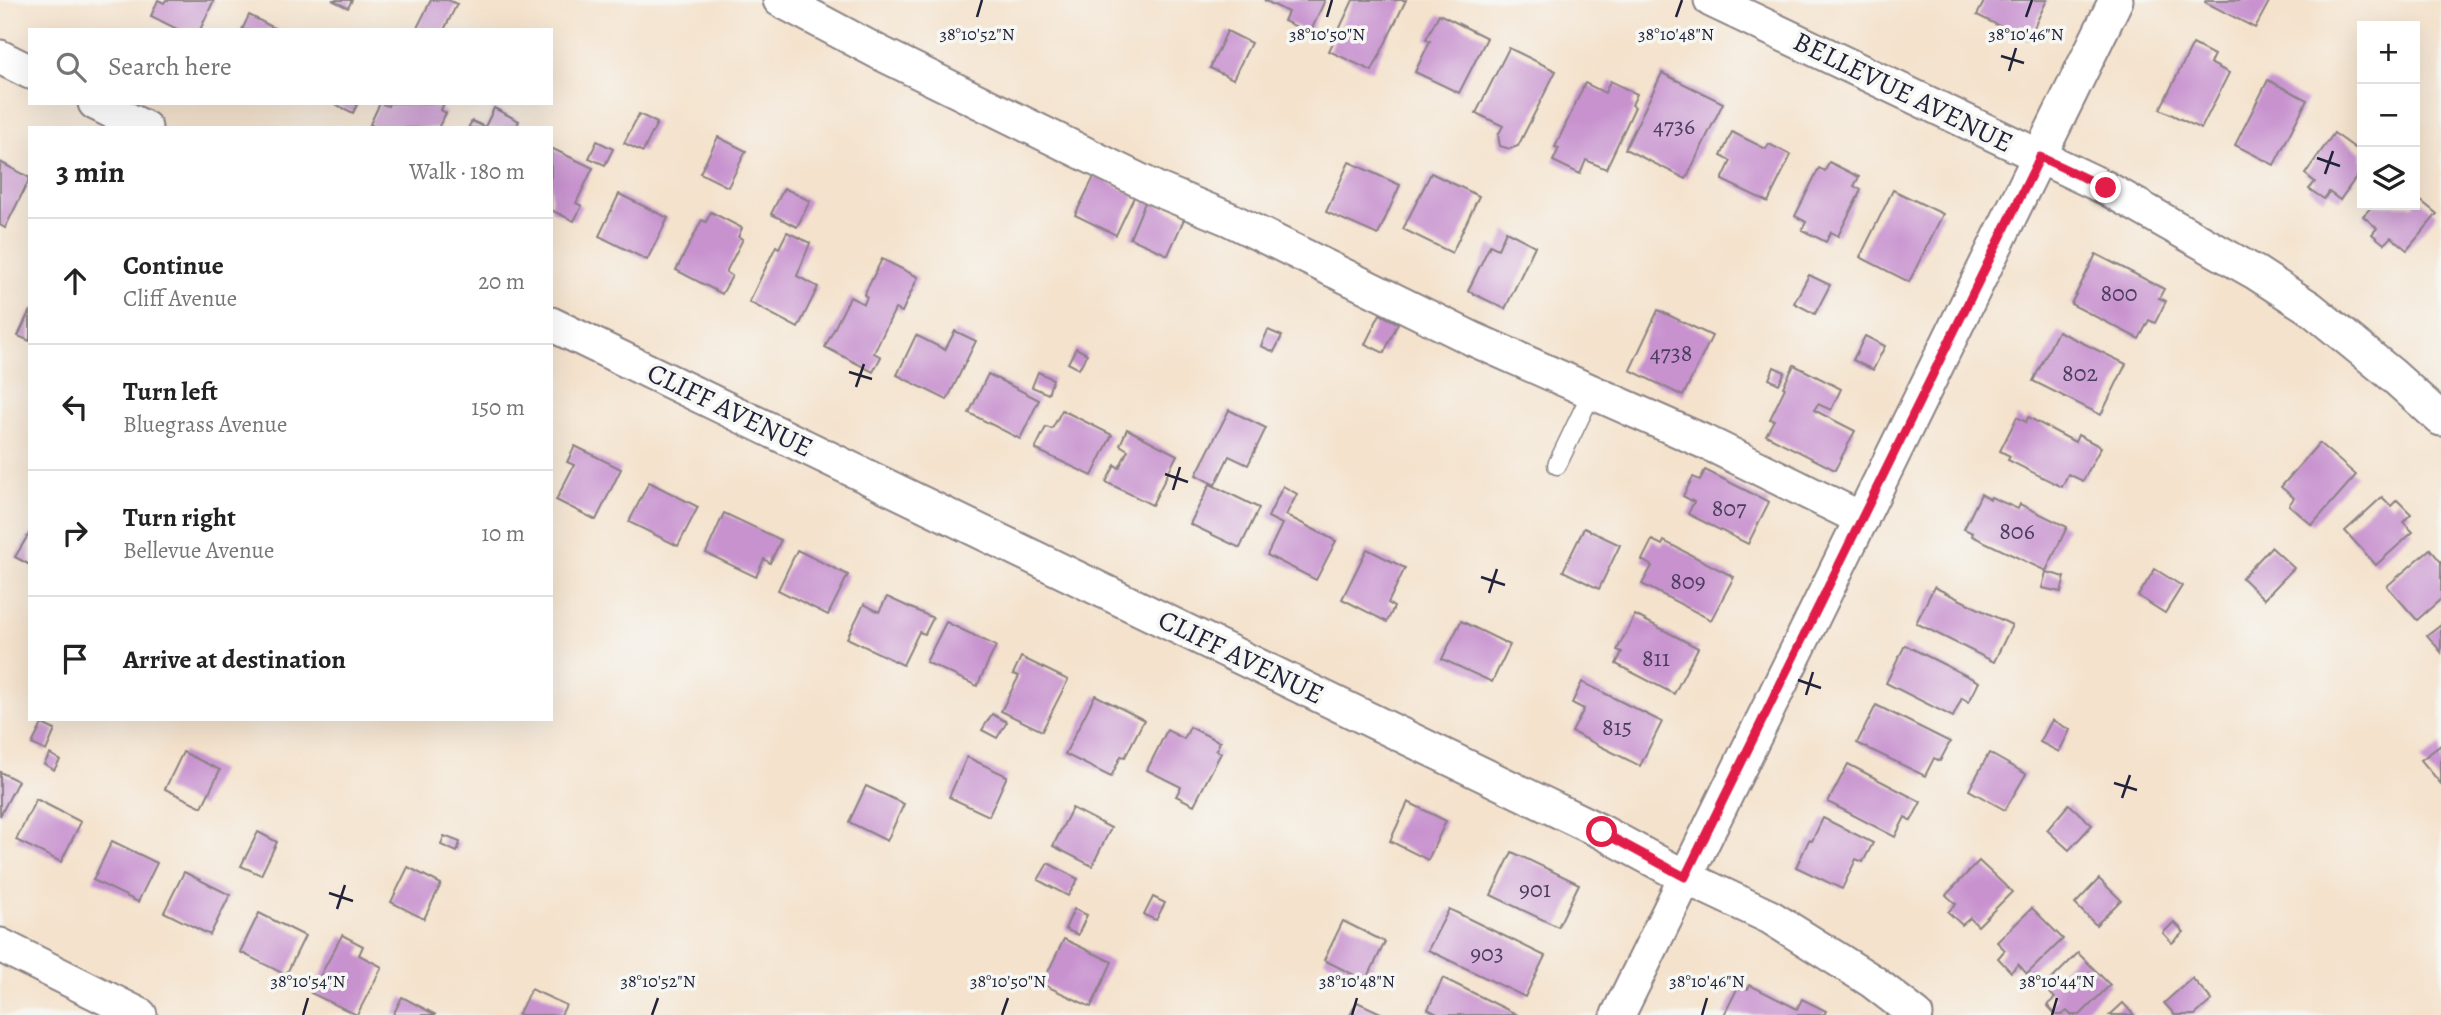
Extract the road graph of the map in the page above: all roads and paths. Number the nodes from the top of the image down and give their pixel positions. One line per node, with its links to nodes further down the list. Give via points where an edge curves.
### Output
1 (780, 0): 10 (street, via 1159,190)
2 (1711, 0): 8 (street, BELLEVUE AVENUE)
3 (2116, 0): 8 (street)
4 (0, 57): 5 (street)
5 (28, 71)
6 (99, 105): 7 (street)
7 (141, 126)
8 (2040, 157): 11 (street, BELLEVUE AVENUE, via 2106,188 2310,308); 13 (street)
9 (553, 325): 14 (street, CLIFF AVENUE, via 1602,832)
10 (1592, 392): 12 (lane); 13 (street)
11 (2441, 419)
12 (1556, 465)
13 (1862, 520): 14 (street)
14 (1685, 877): 17 (street); 18 (street, CLIFF AVENUE, via 1770,917 1872,981)
15 (0, 945): 16 (street)
16 (140, 1015)
17 (1618, 1015)
18 (1916, 1015)

